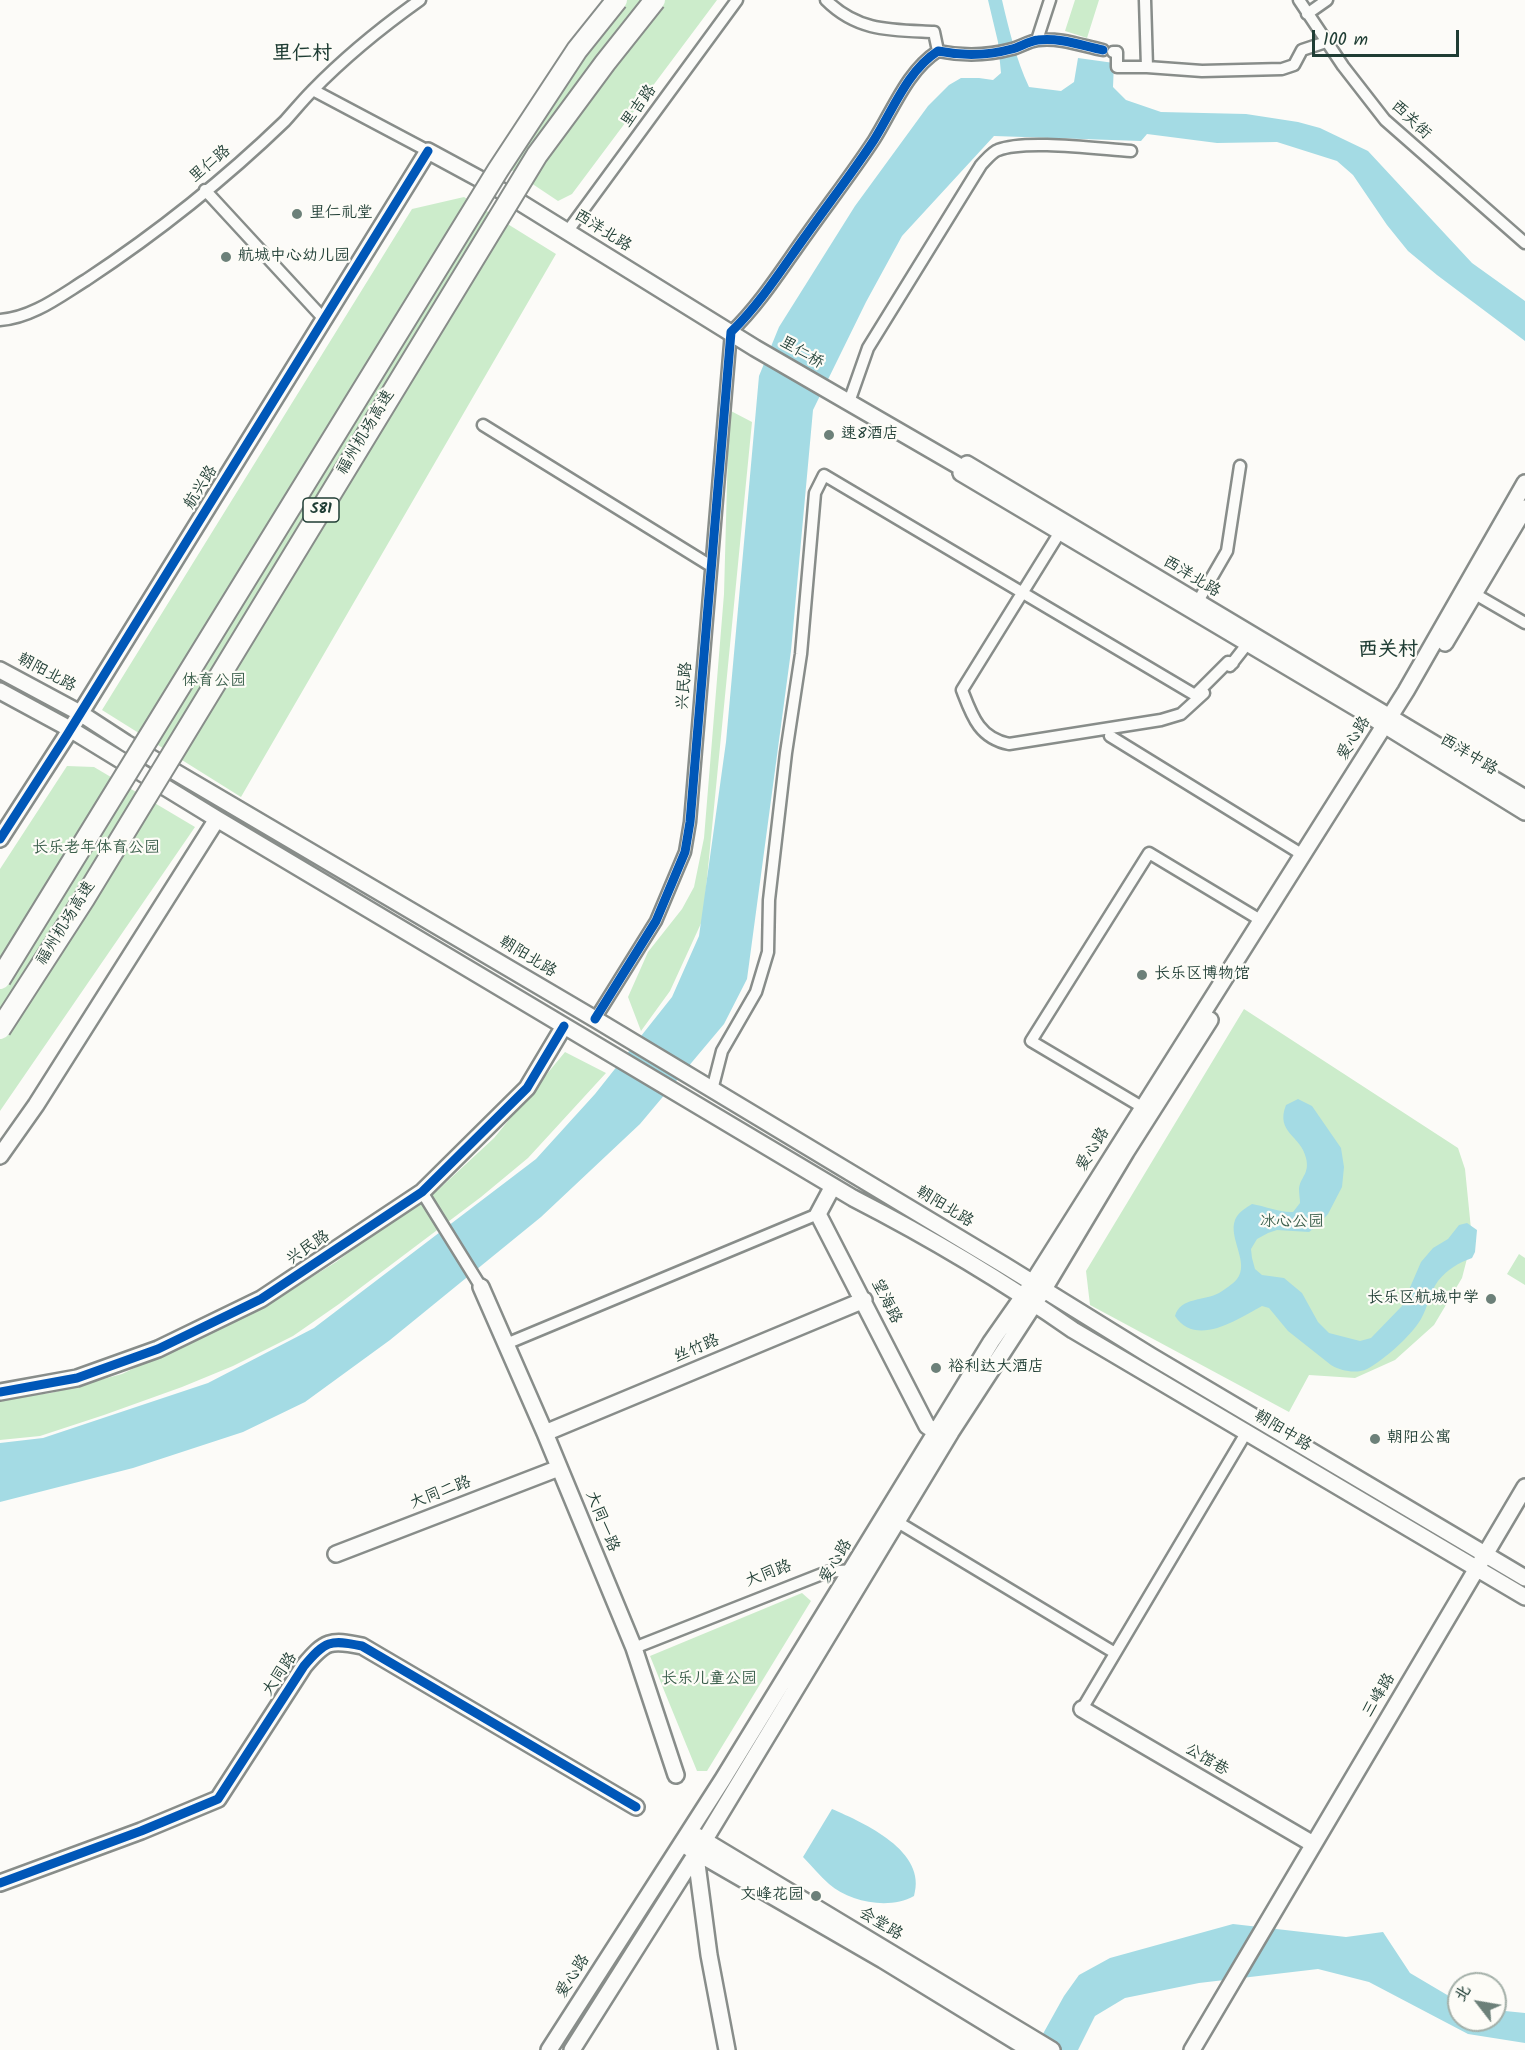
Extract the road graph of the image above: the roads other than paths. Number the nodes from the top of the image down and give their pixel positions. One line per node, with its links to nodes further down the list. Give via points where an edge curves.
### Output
1 (420, 0): 15 (street, 里仁路, via 380,28)
2 (617, 0): 52 (highway, 福州机场高速 / S81, bridge, via 577,50 498,170)
3 (655, 0): 55 (highway, 福州机场高速 / S81, bridge, via 537,155 84,899)
4 (737, 0): 19 (street, 里吉路)
5 (826, 0): 13 (street, via 863,25 934,32)
6 (1050, 0): 11 (street)
7 (1145, 0): 14 (street)
8 (1299, 0): 10 (street, 西关街)
9 (1327, 0): 10 (street)
10 (1307, 14): 12 (street, 西关街)
11 (1037, 40): 13 (street, via 992,53 957,55); 14 (street, via 1117,52 1117,67)
12 (1326, 42): 14 (street, via 1302,50 1294,65 1282,69 1202,71); 20 (street, 西关街, via 1385,120)
13 (938, 51): 23 (street, via 913,73 873,140 748,316)
14 (1147, 67)
15 (313, 90): 16 (street); 18 (street, 里仁路)
16 (428, 151): 19 (main road, 西洋北路); 21 (main road, 航兴路)
17 (1131, 152): 26 (street, via 1044,146 996,150 981,165 868,348)
18 (206, 190): 21 (street); 22 (street, 里仁路, via 122,256 48,304 13,319)
19 (567, 232): 23 (main road, 西洋北路)
20 (1525, 243)
21 (324, 319): 42 (main road, 航兴路)
22 (0, 320)
23 (731, 332): 24 (main road, 西洋北路); 33 (street, 兴民路)
24 (755, 348): 25 (main road, 里仁桥)
25 (830, 391): 26 (main road, 西洋北路)
26 (849, 402): 29 (main road, 西洋北路)
27 (483, 425): 33 (street)
28 (1240, 466): 36 (street, via 1227,551)
29 (964, 469): 32 (main road, 西洋北路); 36 (main road, 西洋北路)
30 (1524, 489): 43 (main road, 爱心路)
31 (1525, 508): 35 (main road, 爱心路)
32 (1060, 532): 34 (street); 38 (main road, 西洋北路)
33 (711, 566): 53 (street, 兴民路, via 685,852 656,921)
34 (1022, 592): 39 (street, via 1195,695 1228,662); 39 (street, via 962,690 980,728 996,742 1009,744 1181,714); 56 (street, via 824,475 815,493 801,654 769,900 768,952 756,992 722,1051)
35 (1474, 594): 37 (street); 43 (main road, 爱心路)
36 (1197, 603): 43 (main road, 西洋北路, via 1259,637)
37 (1525, 624)
38 (1248, 643): 39 (street); 43 (main road, 西洋北路)
39 (1233, 663)
40 (0, 670): 42 (main road, 朝阳北路)
41 (0, 691): 44 (main road, 朝阳北路)
42 (80, 713): 44 (main road, 航兴路); 53 (main road, 朝阳北路)
43 (1392, 723): 46 (main road, 西洋中路); 47 (main road, 西洋中路); 50 (main road, 爱心路); 62 (main road, 爱心路)
44 (70, 729): 48 (main road, 朝阳北路); 49 (main road, 航兴路)
45 (1110, 736): 50 (street)
46 (1525, 798)
47 (1525, 812)
48 (217, 819): 54 (main road, 朝阳北路); 58 (main road)
49 (0, 839)
50 (1303, 855): 51 (main road, 爱心路)
51 (1262, 921): 57 (main road, 爱心路); 57 (street, via 1149,853 1031,1041)
52 (0, 979)
53 (595, 1019): 56 (main road, 朝阳北路)
54 (564, 1026): 59 (main road, 朝阳北路); 60 (main road, 兴民路, via 527,1088)
55 (0, 1029)
56 (712, 1090): 62 (main road, 朝阳北路)
57 (1142, 1107): 62 (main road, 爱心路)
58 (0, 1156)
59 (833, 1186): 61 (main road); 64 (main road, 朝阳北路)
60 (422, 1192): 63 (street); 67 (main road, 兴民路, via 261,1299 158,1349 77,1378)
61 (818, 1214): 65 (main road, 望海路); 66 (street)
62 (1039, 1286): 64 (main road, 爱心路); 68 (main road, 朝阳中路)
63 (481, 1287): 66 (main road, 大同一路)
64 (1029, 1299): 69 (main road, 朝阳中路, via 1073,1330); 70 (main road, 爱心路); 75 (main road, 爱心路)
65 (864, 1300): 70 (main road, 望海路, via 927,1426); 72 (main road, 丝竹路)
66 (506, 1344): 72 (main road, 大同一路)
67 (0, 1392)
68 (1217, 1394): 69 (main road); 77 (main road, 朝阳中路)
69 (1208, 1410): 71 (main road, 朝阳中路)
70 (936, 1432): 79 (main road, 爱心路)
71 (1246, 1432): 78 (main road, 朝阳中路); 83 (street)
72 (545, 1433): 73 (main road, 大同一路)
73 (559, 1468): 76 (main road, 大同二路); 82 (main road, 大同一路)
74 (1525, 1487): 77 (main road, 三峰路)
75 (896, 1521): 83 (street); 89 (main road, 爱心路)
76 (336, 1554)
77 (1485, 1554): 78 (main road, 三峰路); 80 (main road, 朝阳中路)
78 (1477, 1569): 81 (main road, 朝阳中路); 88 (main road, 三峰路)
79 (853, 1570): 82 (street, 大同路, via 827,1572); 87 (main road, 爱心路)
80 (1525, 1578)
81 (1525, 1597)
82 (634, 1648): 85 (main road, 大同一路)
83 (1115, 1653): 84 (street)
84 (1082, 1709): 88 (main road, 公馆巷)
85 (676, 1775)
86 (636, 1808): 90 (main road, 大同路, via 362,1646 340,1641 319,1648 304,1666 218,1798)
87 (685, 1838): 89 (main road); 92 (main road, 爱心路)
88 (1313, 1844): 97 (main road, 三峰路)
89 (700, 1846): 91 (main road, 会堂路, via 883,1960); 93 (main road, 爱心路); 94 (main road, via 710,1964)
90 (0, 1883)
91 (1008, 2030): 95 (main road, 会堂路); 96 (main road, 会堂路)
92 (549, 2050)
93 (572, 2050)
94 (727, 2050)
95 (1030, 2050)
96 (1052, 2050)
97 (1192, 2050)

